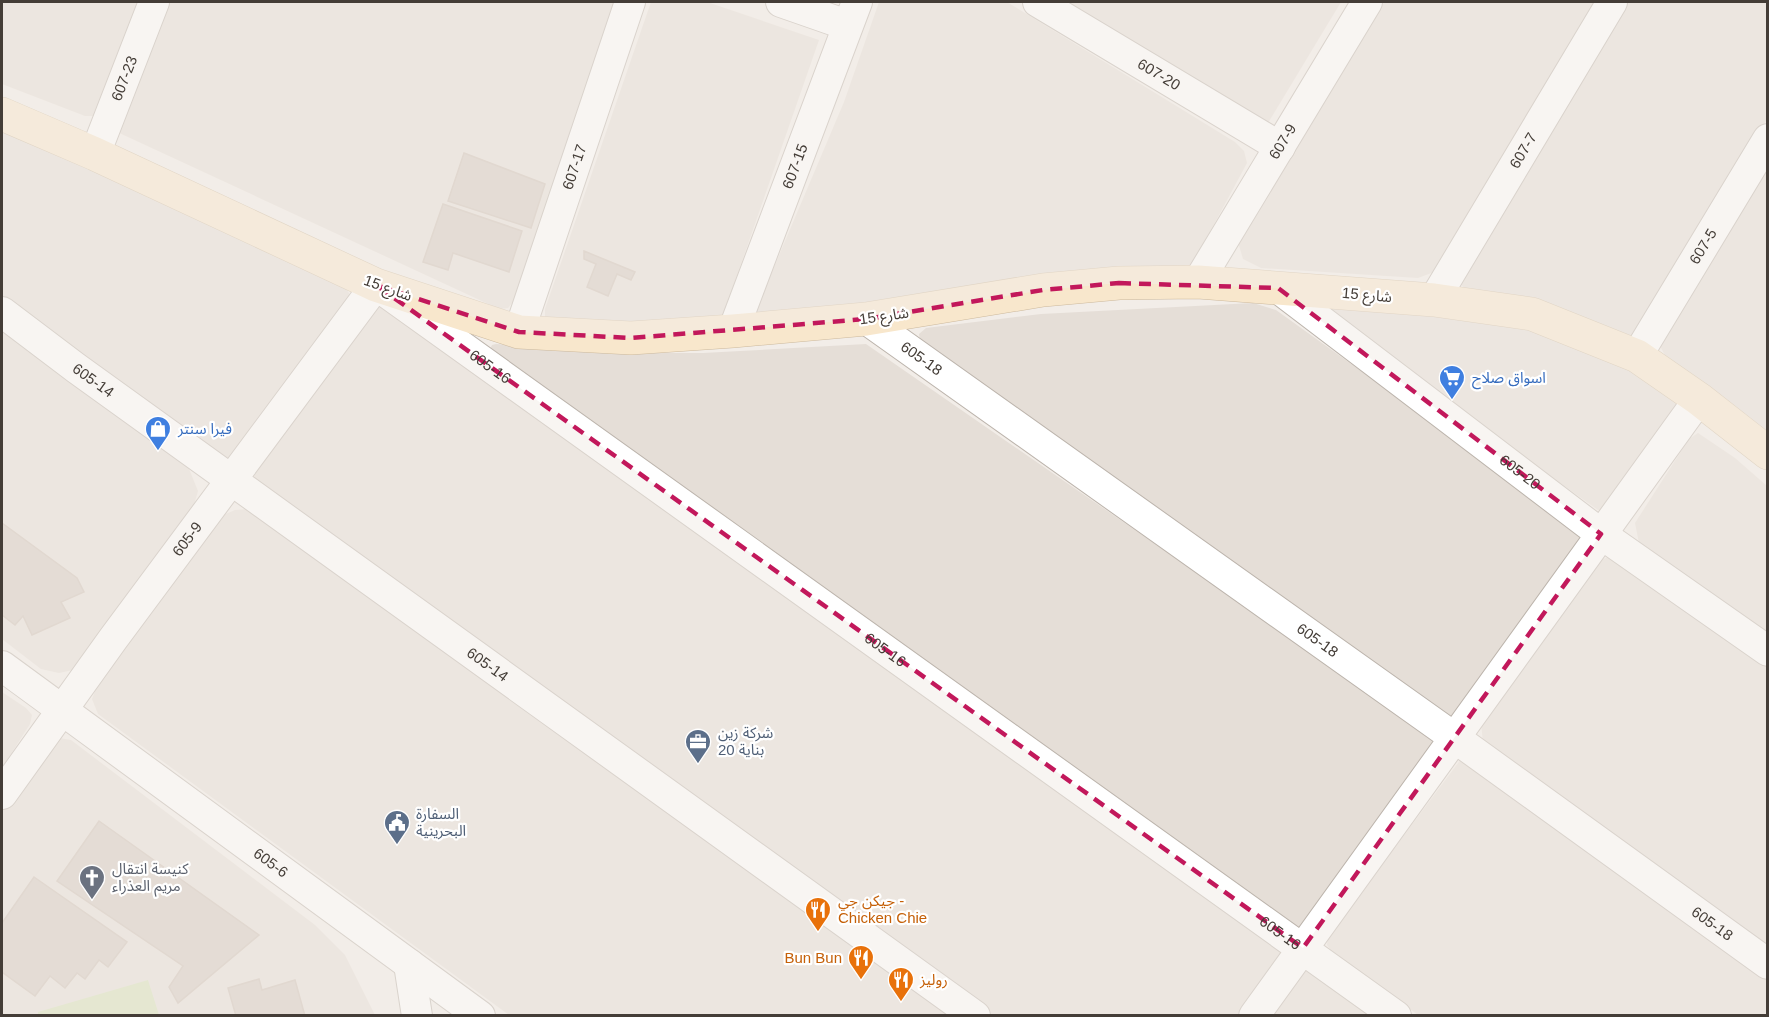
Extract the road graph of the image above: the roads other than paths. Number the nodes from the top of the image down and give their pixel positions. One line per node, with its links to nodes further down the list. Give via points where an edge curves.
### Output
1 (154, 2): 11 (street, 607-23)
2 (630, 2): 19 (street, 607-17)
3 (781, 2): 7 (street)
4 (1038, 2): 10 (street, 607-20)
5 (1367, 2): 10 (street, 607-9)
6 (1612, 2): 15 (street, 607-7)
7 (852, 13): 18 (street, 607-15)
8 (2, 114): 11 (street, شارع 15)
9 (1767, 139): 20 (street, 607-5)
10 (1280, 147): 12 (street, 607-9)
11 (95, 154): 13 (street, شارع 15)
12 (1198, 282): 14 (street, شارع 15); 17 (street, شارع 15, via 1119,283 1043,290)
13 (376, 285): 19 (street, شارع 15); 23 (street, 605-9); 30 (street, 605-16)
14 (1278, 288): 15 (street, شارع 15); 24 (street, 605-20)
15 (1434, 300): 20 (street, شارع 15, via 1532,314)
16 (2, 312): 23 (street, 605-14)
17 (866, 319): 18 (street, شارع 15); 28 (street, 605-18)
18 (733, 331): 19 (street, شارع 15, via 631,338)
19 (519, 332)
20 (1637, 356): 21 (street, شارع 15)
21 (1699, 399): 22 (street, شارع 15); 24 (street)
22 (1767, 453)
23 (233, 480): 27 (street, 605-9); 35 (street, 605-14)
24 (1601, 534): 25 (street, 605-20); 28 (street)
25 (1767, 651)
26 (2, 666): 27 (street, 605-6)
27 (63, 710): 29 (street, 605-9); 31 (street, 605-6)
28 (1455, 738): 30 (street); 32 (street, 605-18)
29 (2, 794)
30 (1303, 948): 36 (street); 37 (street, 605-16)
31 (409, 964): 33 (street); 34 (street, 605-6)
32 (1767, 964)
33 (417, 1016)
34 (480, 1016)
35 (975, 1016)
36 (1254, 1016)
37 (1396, 1016)

